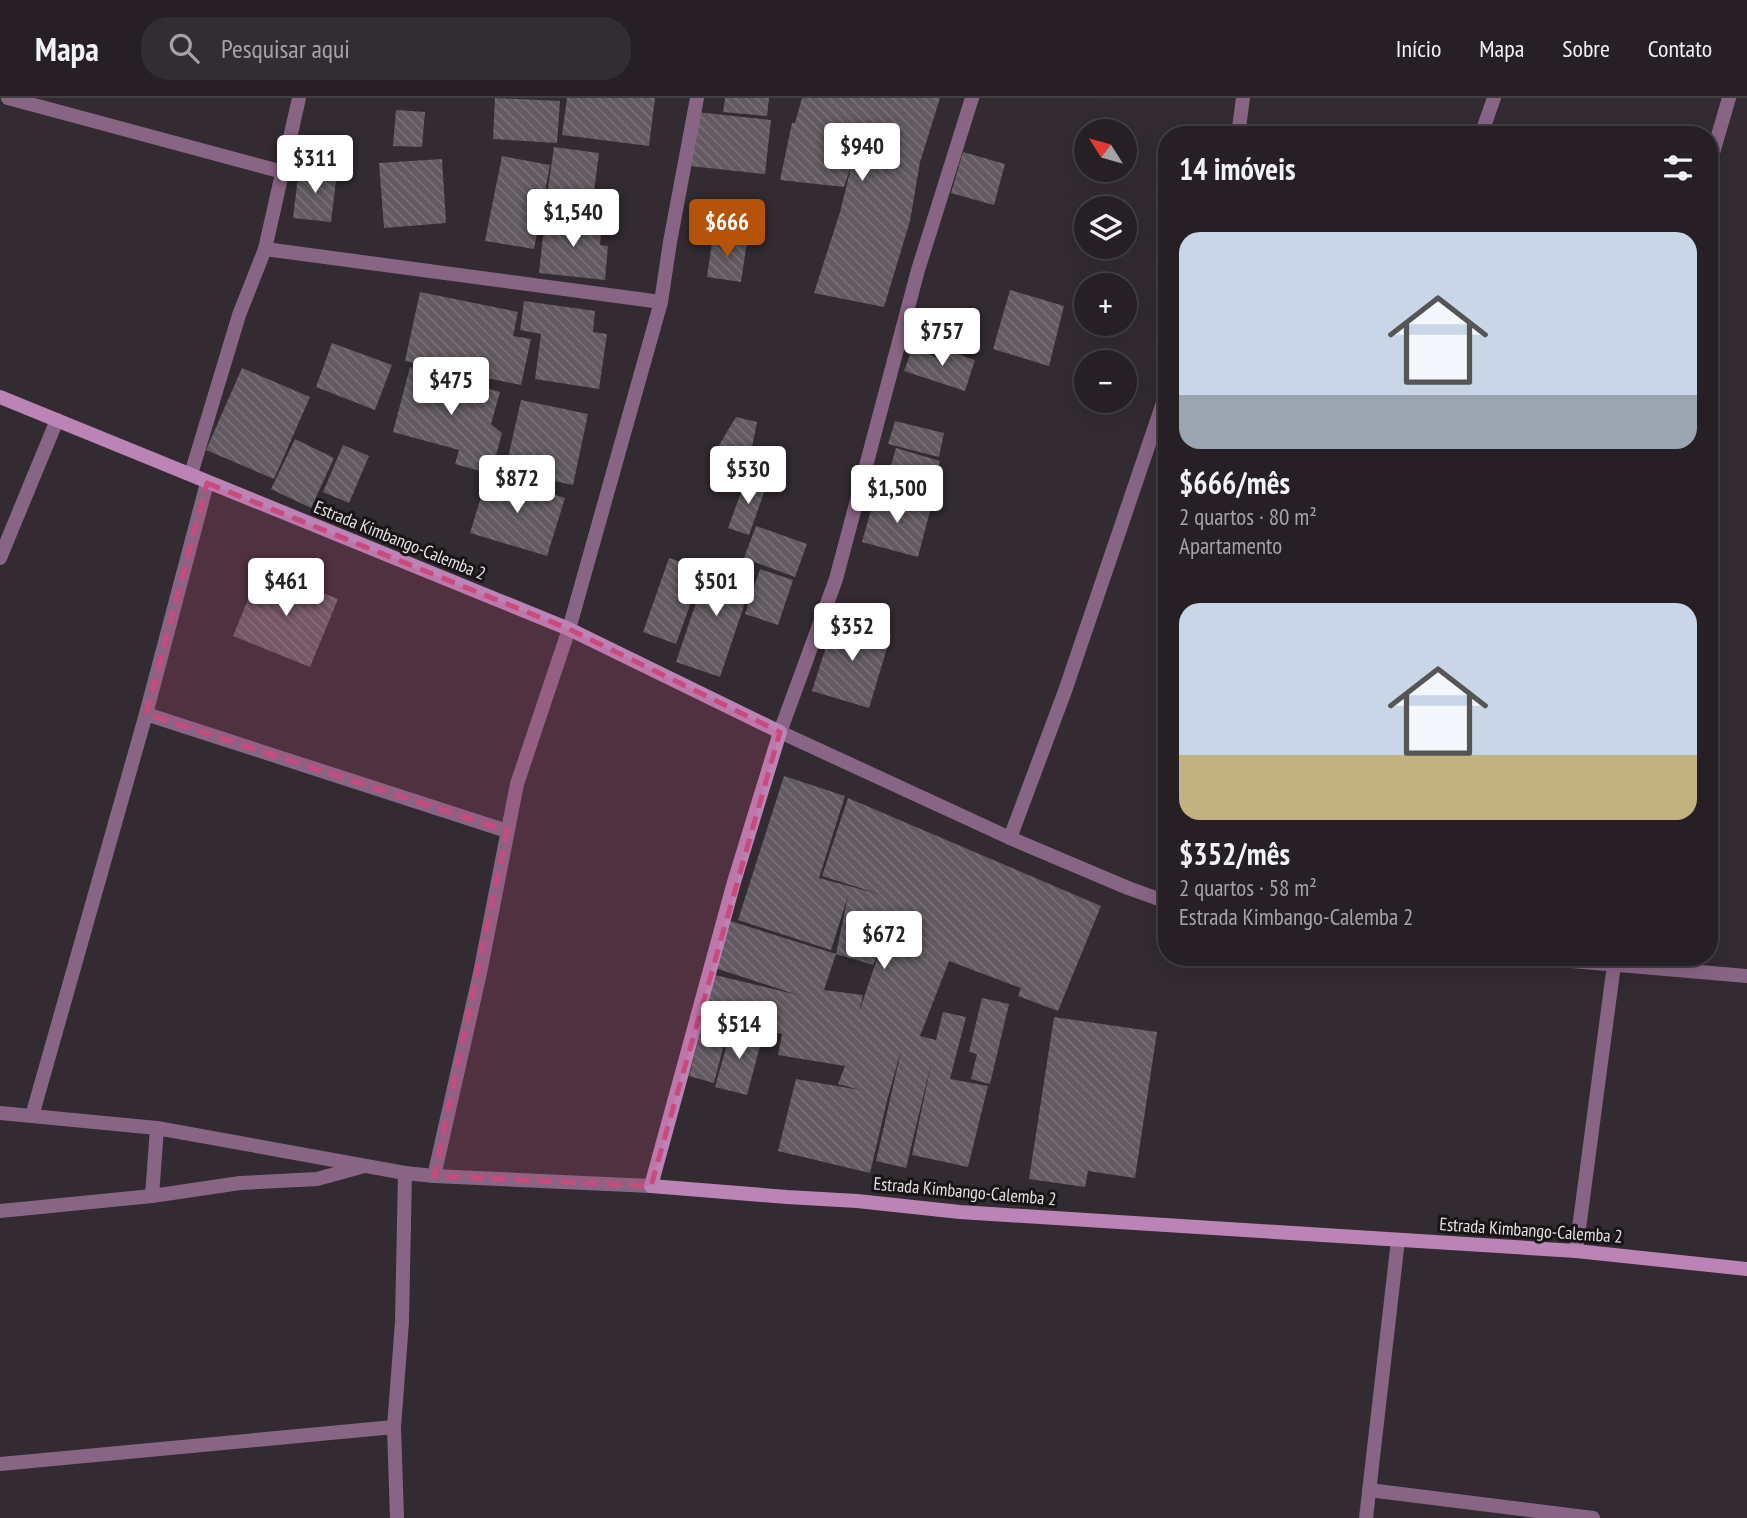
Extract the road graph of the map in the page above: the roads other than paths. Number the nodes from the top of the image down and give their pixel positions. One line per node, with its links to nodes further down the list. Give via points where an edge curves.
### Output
1 (8, 98): 11 (street)
2 (299, 98): 11 (street)
3 (697, 98): 13 (street)
4 (972, 98): 22 (street, via 918,270 836,579)
5 (1243, 98): 8 (street)
6 (1494, 98): 9 (street)
7 (1729, 98): 10 (street)
8 (1239, 126)
9 (1484, 126)
10 (1718, 136)
11 (284, 172): 12 (street)
12 (265, 249): 13 (street); 17 (street, via 239,315)
13 (661, 302): 20 (street)
14 (0, 397): 16 (main road, Estrada Kimbango-Calemba 2)
15 (1158, 417): 24 (street)
16 (57, 420): 17 (main road, Estrada Kimbango-Calemba 2); 19 (street)
17 (191, 474): 18 (main road, Estrada Kimbango-Calemba 2)
18 (207, 483): 20 (main road, Estrada Kimbango-Calemba 2); 21 (street)
19 (0, 558)
20 (569, 629): 22 (main road, Estrada Kimbango-Calemba 2); 23 (street, via 517,784)
21 (146, 714): 23 (street); 30 (street)
22 (780, 732): 24 (street, Estrada Kimbango-Calemba 2); 35 (main road)
23 (507, 831): 34 (street, via 480,974)
24 (1010, 838): 25 (street, Estrada Kimbango-Calemba 2)
25 (1158, 899)
26 (1613, 966): 39 (street)
27 (1658, 966): 28 (street)
28 (1747, 976)
29 (0, 1112): 30 (street)
30 (32, 1116): 31 (street)
31 (157, 1128): 32 (street); 36 (street)
32 (366, 1166): 33 (street); 36 (street, via 317,1179 240,1183)
33 (405, 1173): 34 (street); 41 (street)
34 (433, 1176): 35 (street)
35 (651, 1186): 38 (main road, Estrada Kimbango-Calemba 2, via 960,1212)
36 (152, 1196): 37 (street)
37 (0, 1211)
38 (1398, 1240): 39 (main road, Estrada Kimbango-Calemba 2); 43 (street)
39 (1576, 1251): 40 (main road, Estrada Kimbango-Calemba 2)
40 (1747, 1269)
41 (394, 1427): 42 (street); 44 (street)
42 (0, 1464)
43 (1369, 1490): 45 (street); 46 (street)
44 (397, 1518)
45 (1366, 1518)
46 (1593, 1518)

